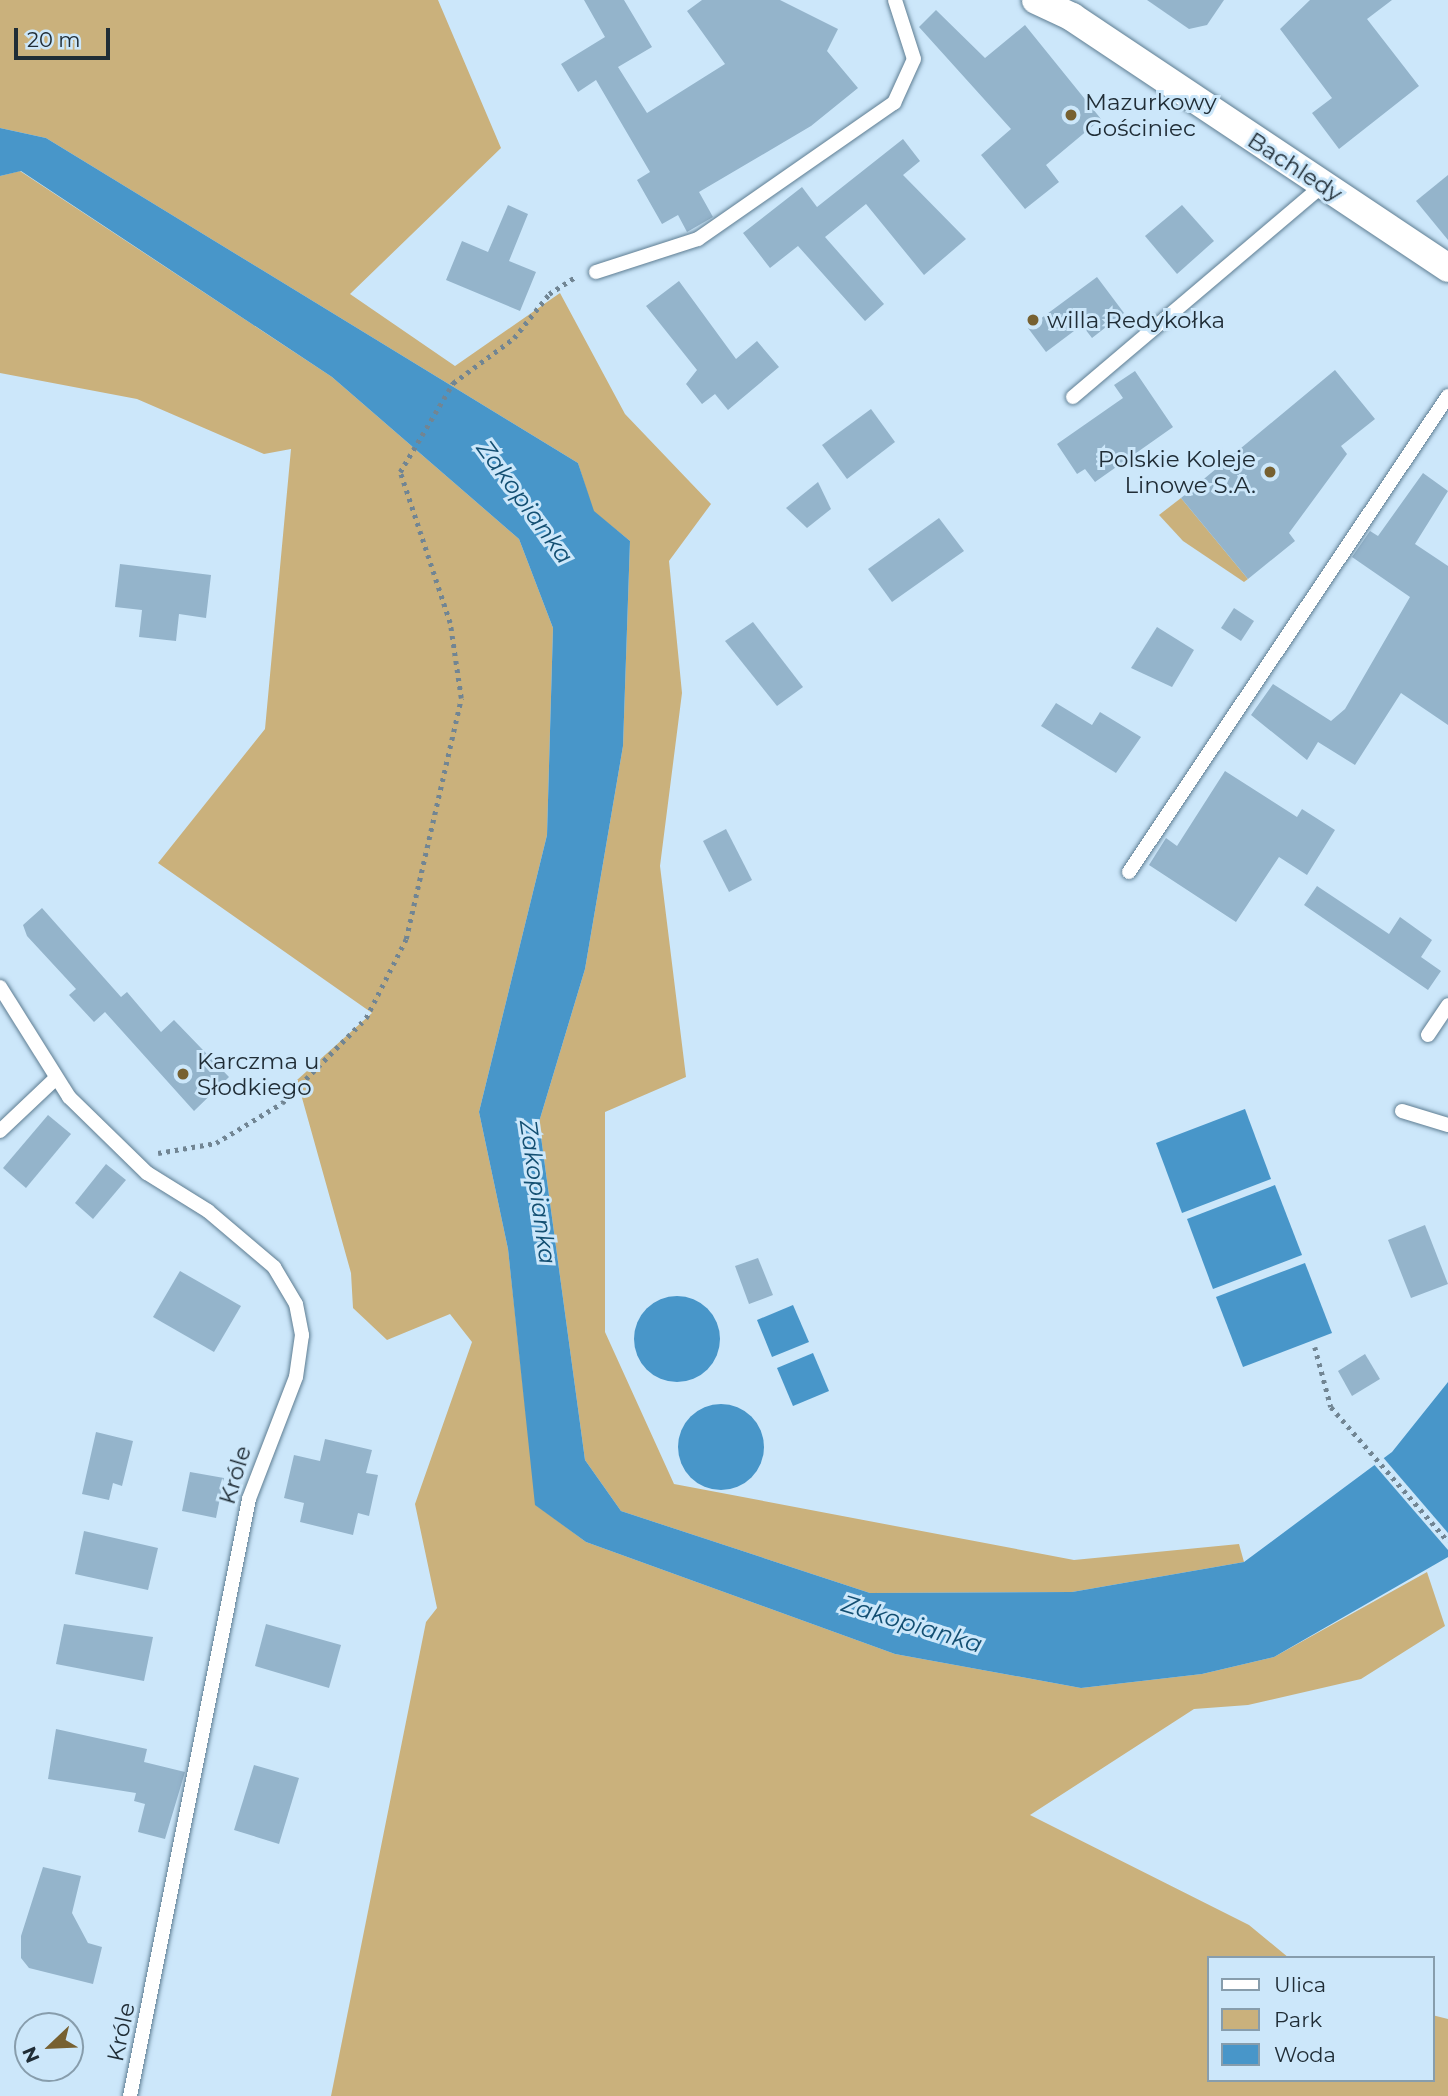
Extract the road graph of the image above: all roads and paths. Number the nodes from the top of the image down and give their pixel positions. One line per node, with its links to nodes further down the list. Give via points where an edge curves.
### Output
1 (895, 0): 5 (lane, via 914,59 894,103 698,239)
2 (1036, 0): 3 (street, Bachledy)
3 (1323, 185): 4 (street, Bachledy); 7 (lane)
4 (1448, 268)
5 (596, 272): 16 (path, via 549,294 514,338 453,383 414,440 400,472 450,623 461,698 406,939 366,1018 282,1103 216,1143)
6 (1448, 396): 8 (lane)
7 (1073, 397)
8 (1129, 872)
9 (0, 987): 12 (lane, Króle)
10 (1448, 1005): 11 (lane)
11 (1428, 1035)
12 (54, 1080): 15 (lane); 16 (lane, Króle)
13 (1402, 1111): 14 (lane)
14 (1448, 1125)
15 (0, 1131)
16 (134, 1160): 19 (lane, Króle, via 274,1267 296,1304 302,1335 296,1377 249,1499)
17 (1315, 1347): 18 (path, via 1331,1407)
18 (1448, 1541)
19 (131, 2096)

